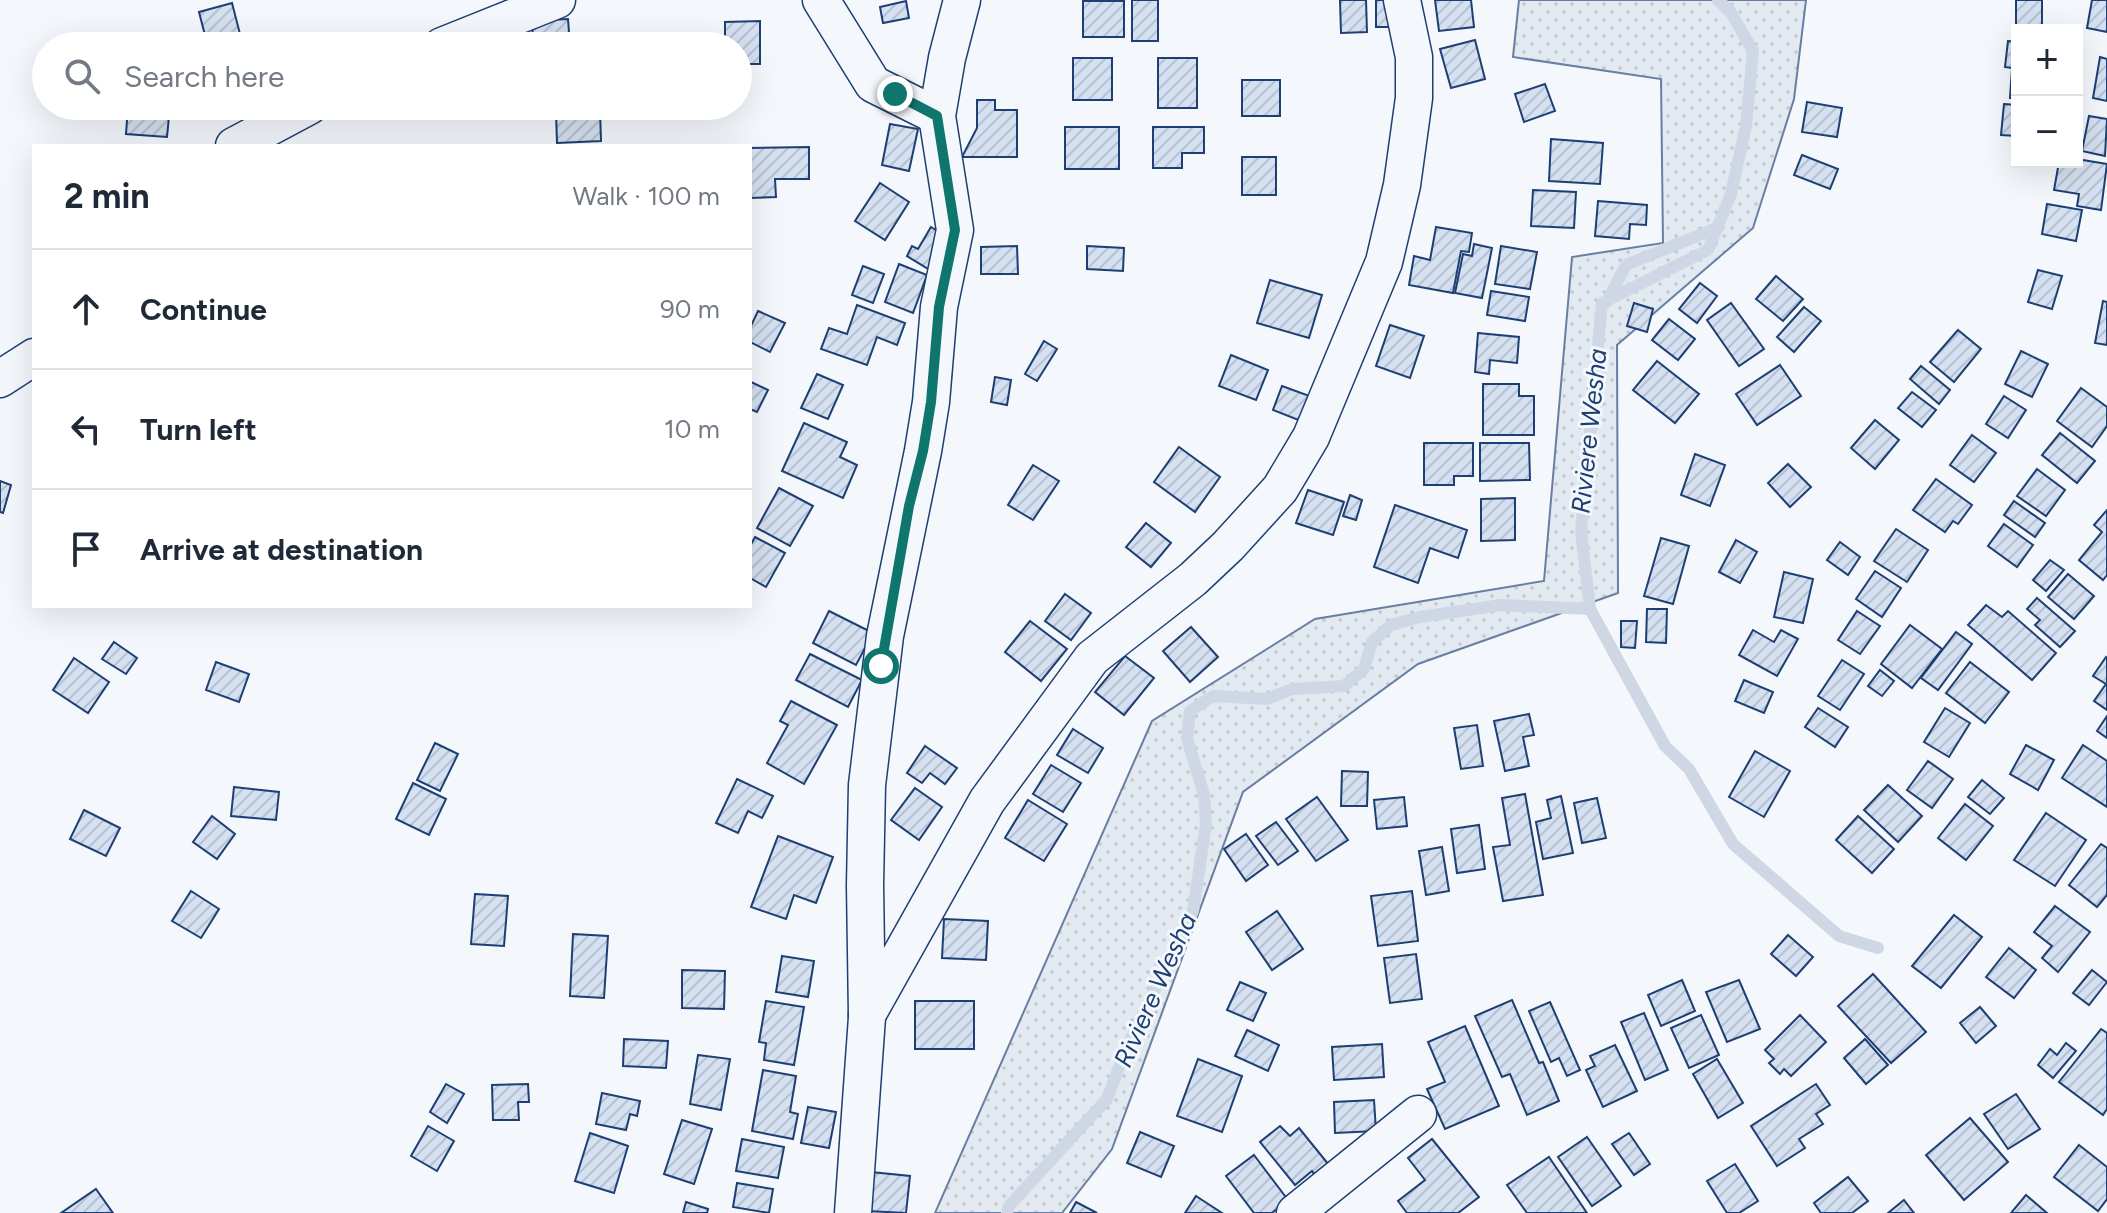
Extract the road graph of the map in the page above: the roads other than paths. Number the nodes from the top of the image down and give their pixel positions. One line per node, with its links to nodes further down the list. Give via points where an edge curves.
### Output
1 (557, 0): 5 (street)
2 (821, 0): 6 (street, via 873,84)
3 (962, 0): 6 (street)
4 (1402, 0): 11 (street, via 1414,57 1414,98 1402,185 1384,262 1311,437 1280,489 1228,546 1092,658 987,801)
5 (477, 32)
6 (937, 116): 11 (street, via 955,230 939,307 923,451 885,636 867,785)
7 (283, 120): 8 (street)
8 (238, 144)
9 (32, 358): 10 (street)
10 (0, 379)
11 (867, 1017): 13 (street)
12 (1418, 1114): 14 (street)
13 (853, 1213)
14 (1295, 1213)

